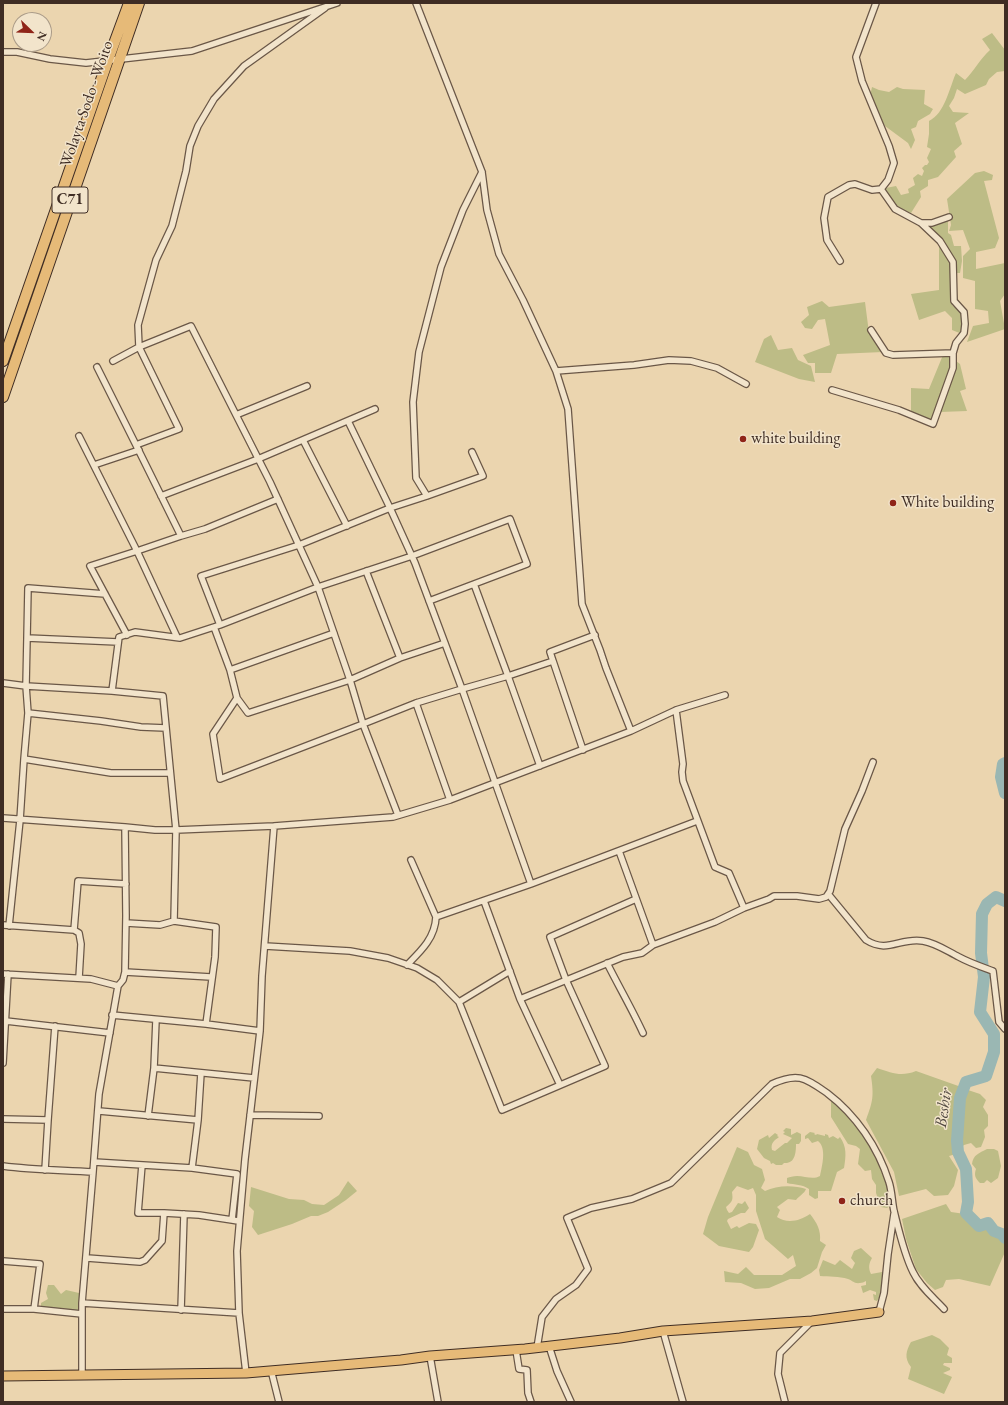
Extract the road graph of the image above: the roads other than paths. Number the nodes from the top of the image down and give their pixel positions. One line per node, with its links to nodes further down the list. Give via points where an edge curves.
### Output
1 (129, 3): 9 (highway, Wolayta Sodo - Woito / C71)
2 (139, 3): 8 (highway, Wolayta Sodo - Woito / C71)
3 (337, 3): 6 (street)
4 (416, 3): 10 (street)
5 (876, 3): 11 (street, via 856,57 862,81 894,163 888,180)
6 (325, 8): 8 (street, via 192,51); 16 (street, via 244,66 214,99 198,126 190,146 172,226 156,260 143,305 138,325)
7 (3, 52): 9 (street, via 86,63)
8 (119, 58): 9 (street); 25 (highway, Wolayta Sodo - Woito / C71)
9 (108, 60): 18 (highway, Wolayta Sodo - Woito / C71)
10 (482, 172): 21 (street, via 487,210 500,254); 36 (street, via 463,210 441,268 420,352 413,402 416,478)
11 (881, 189): 13 (street, via 895,209); 14 (street, via 872,190 855,184 828,197 824,218 827,240)
12 (949, 217): 13 (street, via 932,223)
13 (920, 223): 17 (street, via 940,241 952,262 954,301 964,312 965,324 964,334 956,343)
14 (840, 261)
15 (871, 330): 17 (street, via 886,353)
16 (139, 347): 19 (street); 27 (street, via 191,326); 31 (street, via 179,429)
17 (953, 354): 24 (street, via 954,368 933,424 899,410)
18 (3, 361)
19 (113, 361)
20 (97, 367): 31 (street)
21 (556, 371): 22 (street, via 669,360 691,361 717,368); 53 (street, via 568,409 582,604)
22 (746, 384)
23 (307, 386): 27 (street)
24 (832, 390)
25 (3, 397)
26 (375, 409): 28 (street)
27 (236, 415): 33 (street)
28 (348, 421): 30 (street); 38 (street)
29 (79, 436): 34 (street)
30 (303, 440): 33 (street); 39 (street)
31 (138, 448): 34 (street); 35 (street)
32 (472, 452): 36 (street, via 483,476)
33 (258, 459): 35 (street); 37 (street)
34 (94, 465): 42 (street)
35 (161, 496): 40 (street)
36 (427, 496): 38 (street)
37 (278, 499): 40 (street, via 205,529); 41 (street)
38 (390, 508): 39 (street); 43 (street)
39 (347, 526): 41 (street)
40 (181, 536): 42 (street)
41 (299, 545): 46 (street); 49 (street, via 201,576)
42 (137, 551): 47 (street, via 90,566); 55 (street)
43 (412, 556): 44 (street); 45 (street, via 510,519 527,564); 48 (street)
44 (366, 571): 46 (street); 58 (street)
45 (474, 584): 48 (street); 61 (street)
46 (318, 587): 49 (street); 51 (street)
47 (105, 594): 52 (street); 54 (street, via 28,588)
48 (429, 601): 57 (street)
49 (220, 626): 50 (street)
50 (214, 628): 55 (street); 60 (street)
51 (334, 633): 60 (street); 62 (street)
52 (127, 634): 55 (street, via 135,632); 56 (street, via 119,637)
53 (595, 635): 59 (street, via 550,652); 74 (street)
54 (27, 638): 56 (street); 64 (street)
55 (177, 638)
56 (118, 642): 66 (street)
57 (445, 643): 58 (street); 65 (street)
58 (400, 658): 62 (street)
59 (553, 661): 61 (street); 75 (street)
60 (230, 670): 68 (street)
61 (508, 676): 65 (street); 78 (street)
62 (350, 680): 68 (street, via 248,713); 72 (street)
63 (3, 683): 64 (street)
64 (26, 686): 66 (street); 71 (street)
65 (462, 689): 69 (street); 80 (street)
66 (112, 691): 73 (street, via 163,696)
67 (725, 695): 70 (street)
68 (238, 698): 72 (street, via 213,734 220,779)
69 (416, 703): 72 (street); 81 (street)
70 (676, 710): 74 (street); 85 (street, via 682,772)
71 (28, 714): 73 (street); 76 (street)
72 (363, 724): 82 (street)
73 (166, 728): 79 (street)
74 (631, 731): 75 (street)
75 (583, 750): 78 (street)
76 (24, 759): 79 (street, via 112,773); 84 (street)
77 (873, 762): 93 (street, via 845,829)
78 (540, 766): 80 (street)
79 (170, 773): 88 (street)
80 (495, 783): 81 (street); 92 (street)
81 (450, 800): 82 (street)
82 (398, 815): 86 (street)
83 (3, 818): 84 (street)
84 (20, 820): 87 (street); 100 (street)
85 (697, 821): 89 (street); 96 (street, via 715,867 729,873)
86 (274, 826): 88 (street); 103 (street)
87 (125, 827): 88 (street); 91 (street)
88 (176, 830): 98 (street)
89 (619, 851): 92 (street); 94 (street)
90 (411, 860): 97 (street)
91 (126, 884): 99 (street); 101 (street, via 78,881)
92 (531, 884): 95 (street)
93 (829, 895): 96 (street, via 819,899 774,896); 120 (street, via 866,940 873,944 884,946 910,940 922,941 993,971 999,1022)
94 (636, 899): 102 (street); 111 (street, via 550,937)
95 (484, 901): 97 (street); 106 (street)
96 (744, 908): 102 (street, via 715,922)
97 (436, 917): 105 (street, via 436,927 430,937 422,950)
98 (174, 921): 99 (street, via 160,925); 109 (street, via 216,927)
99 (126, 923): 107 (street)
100 (6, 926): 101 (street)
101 (74, 930): 110 (street, via 78,933 81,944)
102 (653, 945): 104 (street, via 642,953)
103 (265, 946): 105 (street, via 350,951 388,958); 121 (street)
104 (607, 963): 111 (street); 123 (street)
105 (407, 965): 114 (street, via 438,980)
106 (510, 971): 113 (street); 114 (street)
107 (125, 972): 109 (street); 112 (street)
108 (6, 974): 110 (street); 117 (street)
109 (211, 977): 118 (street)
110 (79, 978): 112 (street)
111 (566, 980): 113 (street); 128 (street, via 604,1066)
112 (118, 986): 115 (street)
113 (520, 999): 128 (street)
114 (459, 1002): 128 (street, via 502,1110)
115 (112, 1015): 116 (street); 122 (street)
116 (156, 1020): 118 (street); 125 (street)
117 (6, 1021): 119 (street); 124 (street)
118 (206, 1024): 121 (street)
119 (55, 1026): 122 (street); 134 (street)
120 (1005, 1029)
121 (260, 1031): 127 (street)
122 (110, 1033): 129 (street, via 99,1094)
123 (643, 1034)
124 (3, 1063)
125 (154, 1068): 126 (street); 131 (street)
126 (201, 1073): 127 (street); 135 (street)
127 (254, 1078): 130 (street)
128 (560, 1085)
129 (99, 1111): 131 (street); 136 (street)
130 (250, 1115): 132 (street); 145 (street)
131 (148, 1116): 135 (street)
132 (318, 1116)
133 (3, 1119): 134 (street)
134 (48, 1120): 140 (street)
135 (198, 1120): 139 (street)
136 (94, 1162): 137 (street); 141 (street)
137 (142, 1165): 139 (street); 143 (street, via 138,1213)
138 (3, 1166): 140 (street)
139 (192, 1168): 145 (street, via 237,1174)
140 (45, 1170): 141 (street)
141 (93, 1172): 146 (street)
142 (894, 1212): 150 (street, via 914,1274); 153 (street, via 884,1293); 159 (street, via 889,1182 877,1152 861,1126 811,1082 797,1076 781,1080 772,1084 671,1183 632,1199 591,1208 567,1218 588,1269 576,1285 556,1299 542,1317)
143 (164, 1213): 144 (street); 146 (street, via 162,1241 145,1260 140,1262)
144 (184, 1214): 145 (street); 152 (street)
145 (235, 1220): 154 (street)
146 (87, 1258): 148 (street)
147 (3, 1261): 151 (street, via 40,1264)
148 (82, 1303): 152 (street); 155 (street)
149 (3, 1309): 151 (street)
150 (944, 1309)
151 (34, 1310): 155 (street)
152 (181, 1310): 154 (street)
153 (879, 1312): 156 (main road)
154 (239, 1313): 163 (street)
155 (82, 1314): 165 (street)
156 (812, 1321): 157 (main road); 171 (street, via 780,1353 778,1374)
157 (663, 1331): 158 (main road); 170 (street)
158 (549, 1346): 159 (main road); 169 (street)
159 (537, 1348): 160 (main road)
160 (516, 1350): 161 (main road); 168 (street, via 520,1369 527,1370)
161 (430, 1356): 162 (main road); 167 (street)
162 (271, 1370): 163 (main road); 166 (street)
163 (246, 1373): 165 (main road)
164 (3, 1376): 165 (main road)
165 (82, 1376)
166 (279, 1402)
167 (438, 1402)
168 (531, 1402)
169 (571, 1402)
170 (683, 1402)
171 (784, 1402)

